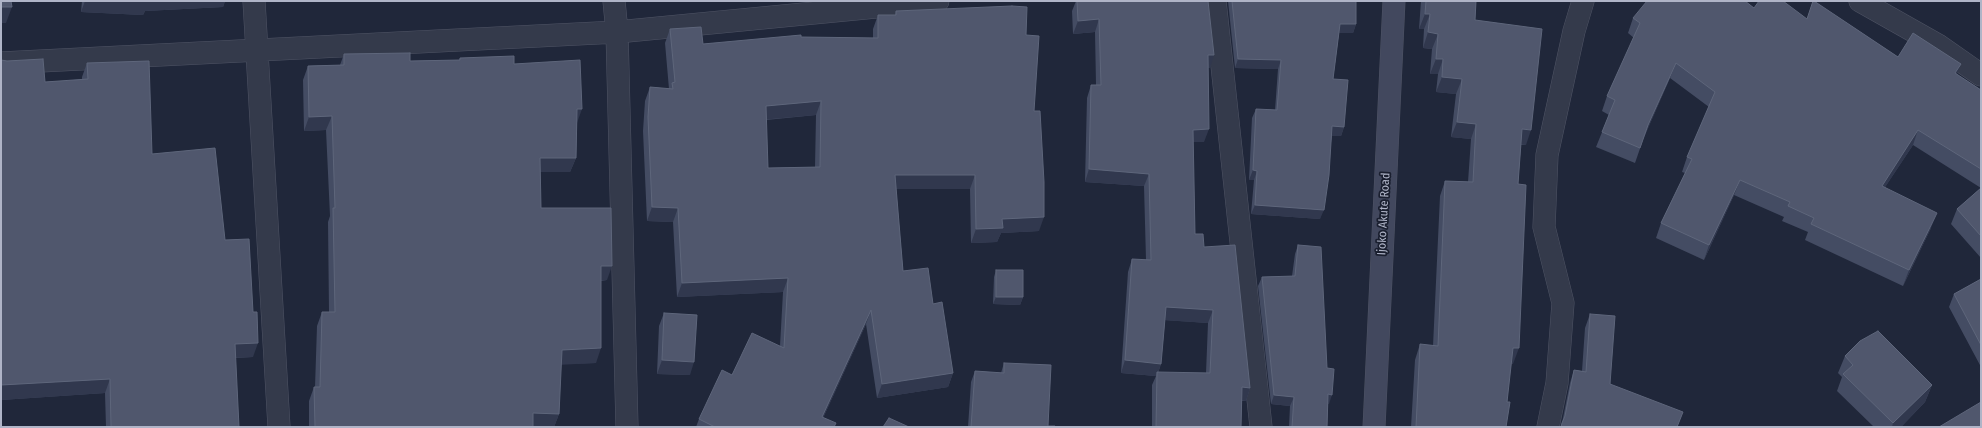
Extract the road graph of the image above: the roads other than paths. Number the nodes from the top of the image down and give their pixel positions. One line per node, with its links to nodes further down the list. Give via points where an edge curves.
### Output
1 (254, 1): 9 (street)
2 (614, 1): 8 (street)
3 (938, 1): 8 (street)
4 (1215, 1): 14 (street)
5 (1394, 1): 15 (main road, Ijoko Akute Road)
6 (1583, 1): 16 (street, via 1547,155 1544,227 1563,303 1557,383)
7 (1860, 1): 11 (street, via 1938,45)
8 (617, 32): 9 (street); 13 (street)
9 (258, 51): 10 (street); 12 (street)
10 (1, 63)
11 (1981, 75)
12 (279, 427)
13 (627, 427)
14 (1261, 427)
15 (1374, 427)
16 (1548, 427)

